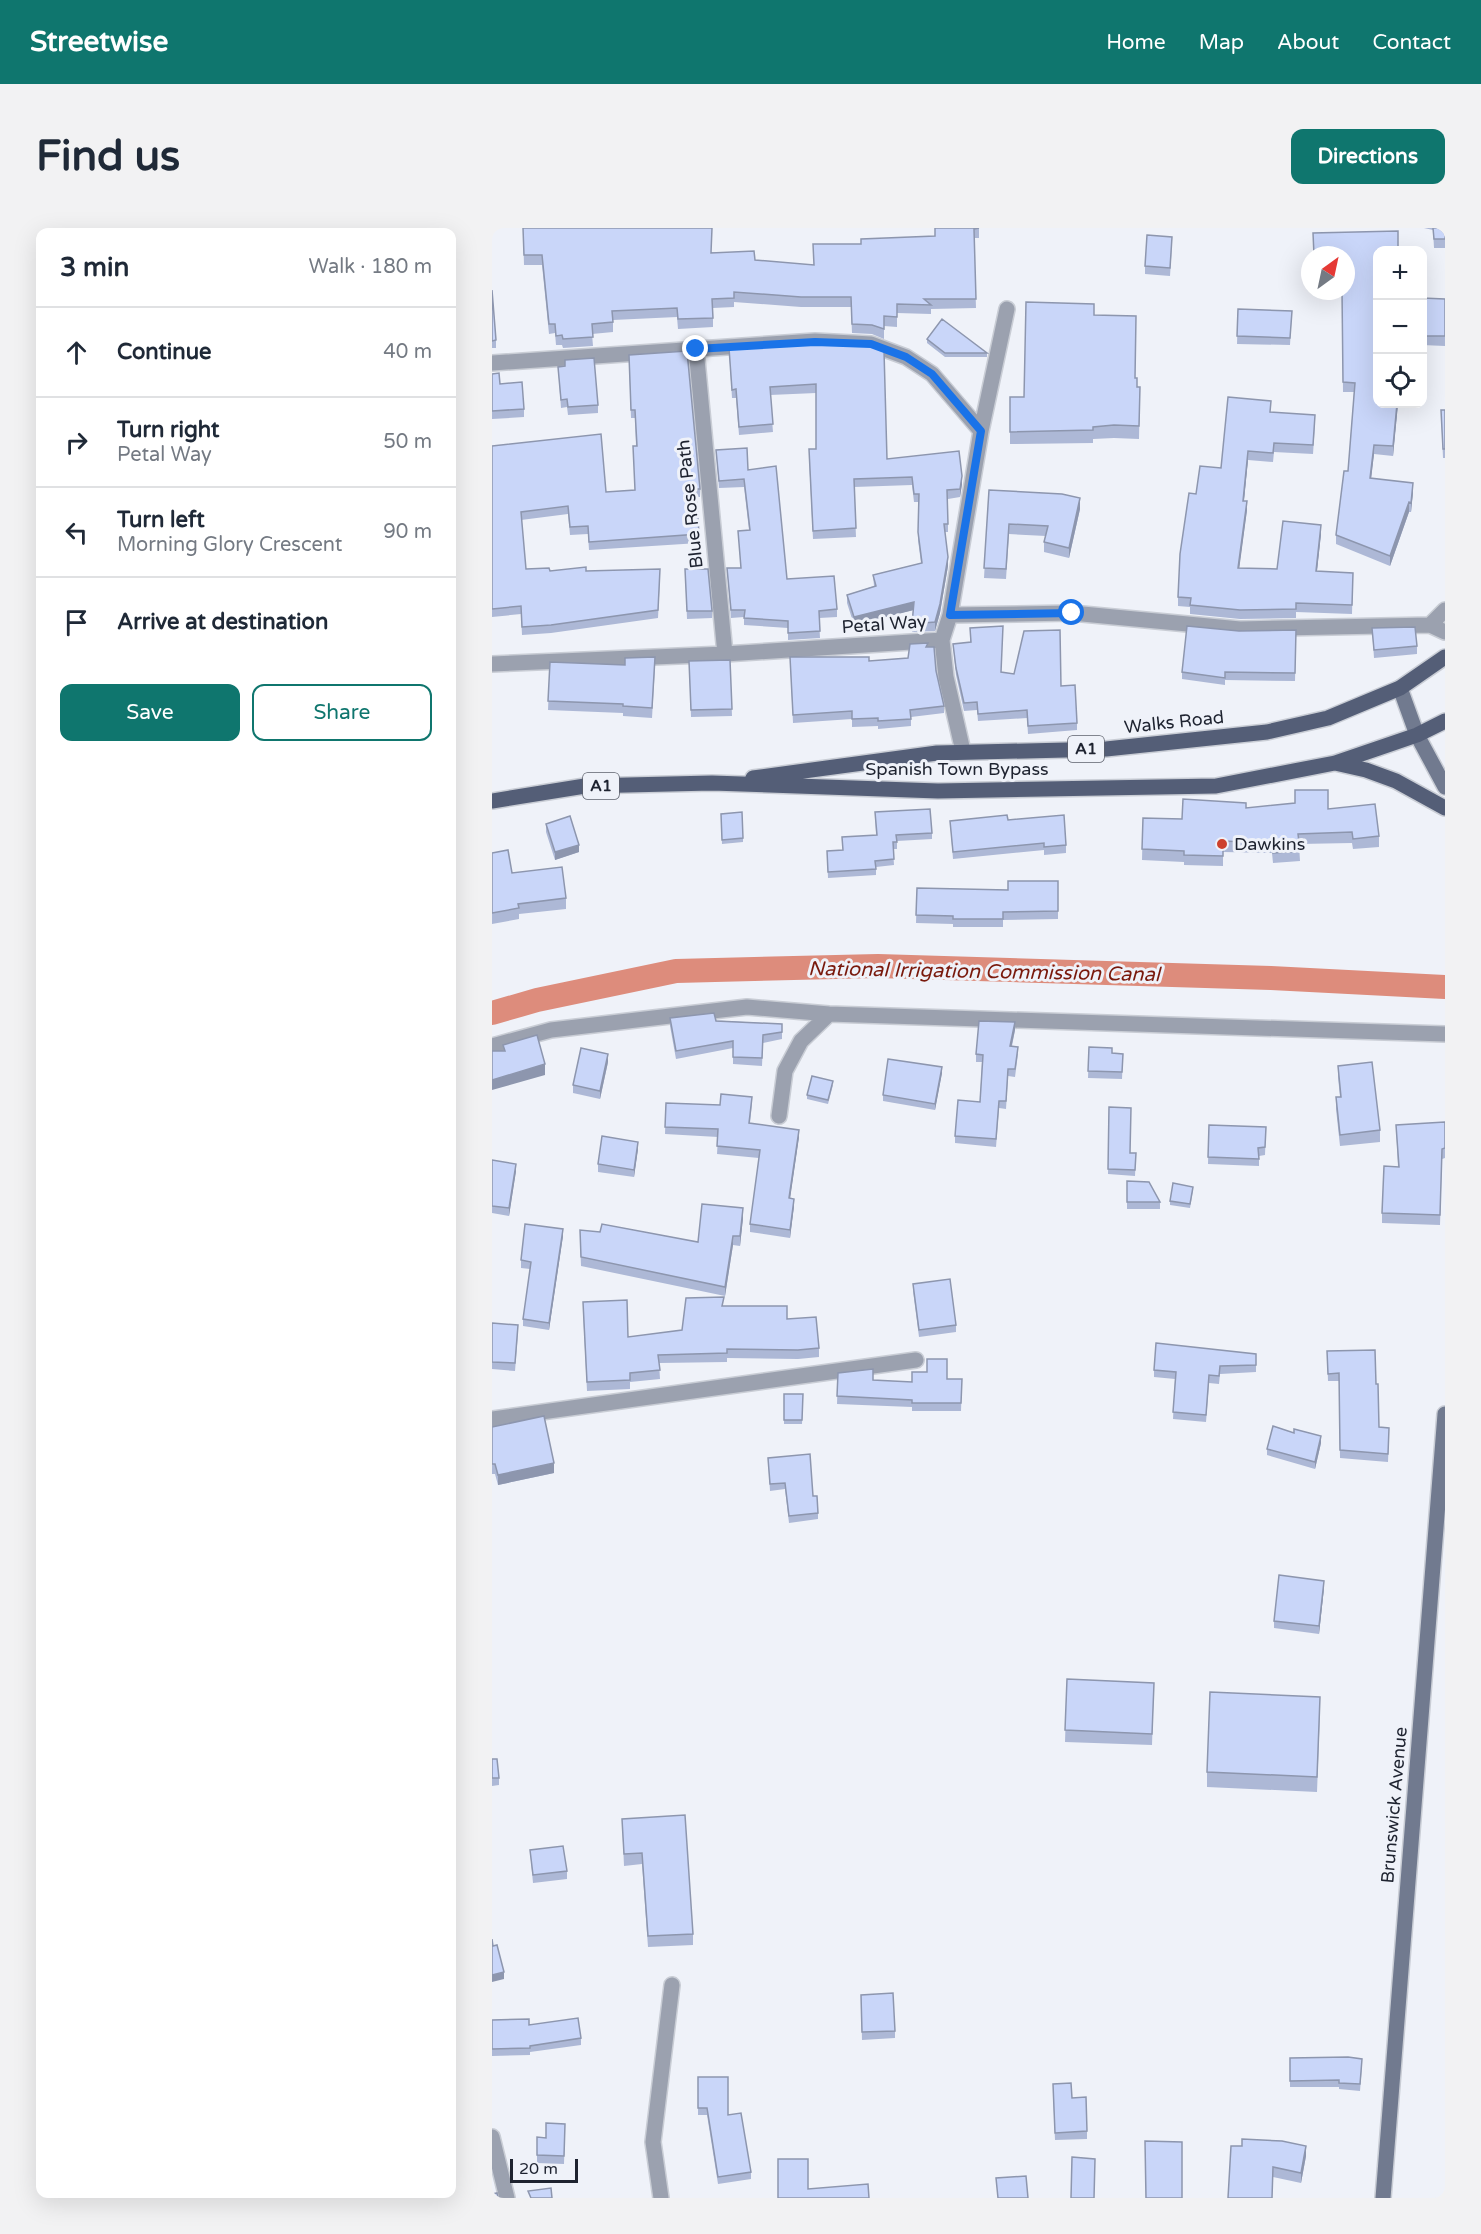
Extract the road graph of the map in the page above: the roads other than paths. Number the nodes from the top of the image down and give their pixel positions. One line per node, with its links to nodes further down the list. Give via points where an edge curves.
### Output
1 (1007, 309): 4 (street, Petal Way)
2 (696, 349): 3 (street); 4 (street, via 815,342 871,344 906,357 932,374); 10 (street, Blue Rose Path)
3 (492, 363)
4 (981, 431): 6 (street, Petal Way)
5 (1445, 610): 7 (street)
6 (950, 615): 7 (street, via 1072,613 1240,629); 9 (street, Petal Way)
7 (1430, 625): 8 (street)
8 (1445, 632)
9 (942, 640): 10 (street, Petal Way); 16 (street)
10 (725, 654): 12 (street, Petal Way)
11 (1445, 657): 13 (main road, Walks Road / A1)
12 (492, 664)
13 (1400, 688): 15 (main road); 16 (main road, Walks Road / A1, via 1328,718 1267,732 1106,749)
14 (1445, 721): 15 (main road, A1)
15 (1417, 735): 17 (main road, Spanish Town Bypass / A1); 19 (main road)
16 (963, 751): 18 (main road, Walks Road / A1)
17 (1335, 763): 18 (main road, Spanish Town Bypass / A1, via 1216,786 938,791); 21 (main road, via 1396,781)
18 (712, 783): 20 (main road, Spanish Town Bypass / A1, via 585,786)
19 (1445, 788)
20 (492, 801)
21 (1445, 808)
22 (829, 1014): 23 (street); 24 (street, via 747,1007 551,1030); 25 (street, via 801,1041 785,1071)
23 (1445, 1034)
24 (492, 1046)
25 (779, 1116)
26 (916, 1360): 28 (street)
27 (1445, 1414): 33 (main road, Brunswick Avenue)
28 (492, 1419)
29 (672, 1985): 32 (street, via 653,2142)
30 (492, 2137): 31 (street)
31 (507, 2198)
32 (661, 2198)
33 (1383, 2198)

